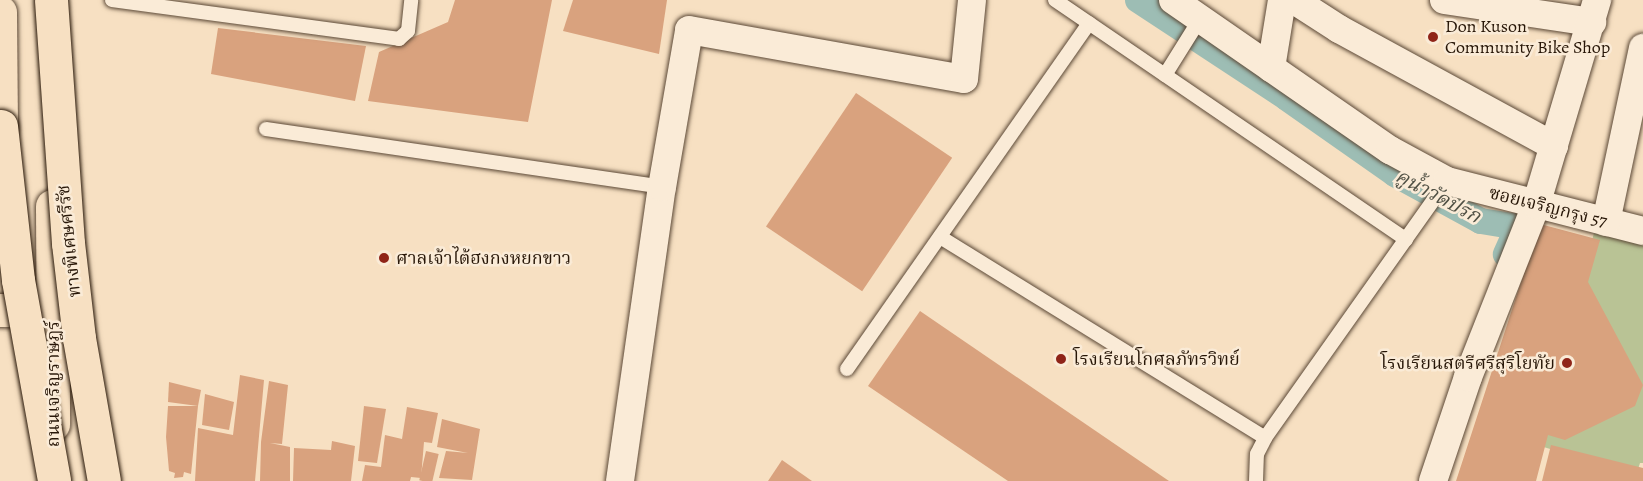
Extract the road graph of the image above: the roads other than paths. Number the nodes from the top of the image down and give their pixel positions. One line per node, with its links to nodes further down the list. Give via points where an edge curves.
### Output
1 (52, 0): 28 (main road, ถนนเจริญราษฎร์); 32 (main road, ทางพิเศษศรีรัช, bridge, via 68,243 79,338)
2 (112, 0): 3 (lane, via 399,39 408,31)
3 (411, 0)
4 (972, 0): 20 (street, via 963,79 689,30)
5 (1055, 0): 12 (lane)
6 (1173, 0): 13 (street, ซอยเจริญกรุง 57)
7 (1282, 0): 15 (street)
8 (1294, 0): 19 (street, via 1339,29)
9 (1444, 0): 10 (street)
10 (1595, 11): 19 (street)
11 (0, 12): 17 (main road)
12 (1089, 22): 16 (lane); 25 (lane)
13 (1194, 29): 15 (street, ซอยเจริญกรุง 57); 16 (lane)
14 (1643, 48): 23 (street)
15 (1271, 68): 21 (street, ซอยเจริญกรุง 57)
16 (1165, 75): 26 (lane)
17 (0, 123): 31 (main road, bridge, via 18,280)
18 (266, 129): 20 (lane)
19 (1554, 146): 22 (street)
20 (662, 187): 33 (street)
21 (1441, 190): 22 (street, ซอยเจริญกรุง 57); 26 (lane)
22 (1536, 205): 23 (street, ซอยเจริญกรุง 57); 35 (street, via 1468,377)
23 (1606, 222): 24 (street, ซอยเจริญกรุง 57)
24 (1643, 231)
25 (940, 237): 29 (lane); 30 (lane)
26 (1406, 239): 30 (lane)
27 (0, 310): 28 (main road)
28 (52, 311): 31 (main road, ถนนเจริญราษฎร์)
29 (847, 369)
30 (1265, 438): 34 (lane, via 1256,459)
31 (54, 481)
32 (104, 481)
33 (620, 481)
34 (1256, 481)
35 (1433, 481)

